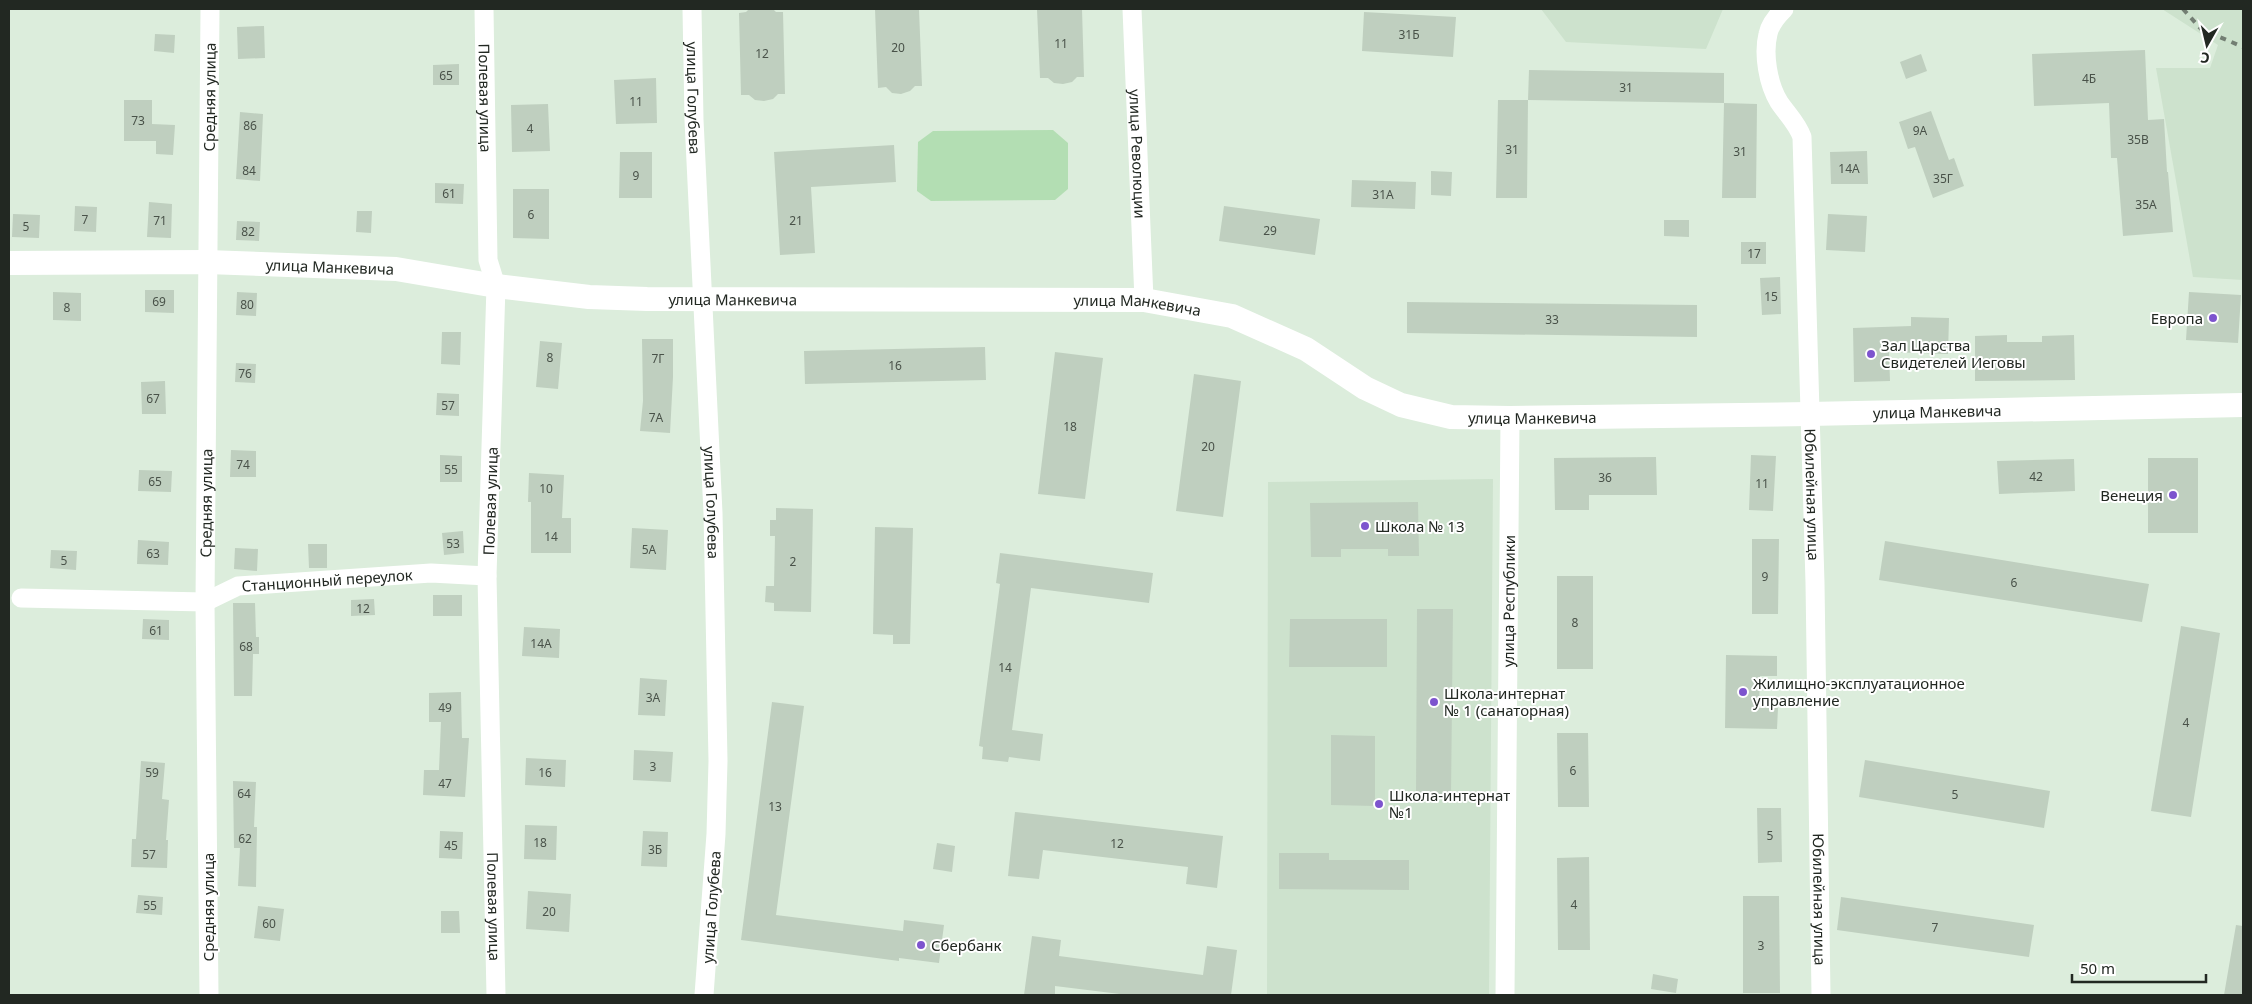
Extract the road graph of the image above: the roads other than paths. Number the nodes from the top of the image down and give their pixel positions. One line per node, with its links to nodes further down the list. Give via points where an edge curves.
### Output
1 (210, 9): 6 (street, Средняя улица)
2 (484, 9): 8 (street, Полевая улица, via 488,260)
3 (692, 9): 9 (street, улица Голубева, via 694,120)
4 (1132, 9): 10 (street, улица Революции)
5 (1784, 9): 12 (street, Юбилейная улица, via 1772,22 1767,35 1767,60 1773,90 1802,137)
6 (207, 262): 7 (street, улица Манкевича); 8 (street, улица Манкевича, via 396,269); 16 (street, Средняя улица)
7 (9, 263)
8 (496, 286): 9 (street, улица Манкевича, via 589,297); 14 (street, Полевая улица)
9 (704, 298): 10 (street, улица Манкевича); 19 (street, улица Голубева, via 718,761)
10 (1144, 300): 13 (street, улица Манкевича, via 1232,316 1306,349 1365,388 1401,405 1452,417)
11 (2243, 405): 12 (street, улица Манкевича)
12 (1809, 414): 13 (street, улица Манкевича); 21 (street, Юбилейная улица)
13 (1510, 418): 20 (street, улица Республики)
14 (487, 576): 16 (street, Станционный переулок, via 431,573 238,586); 18 (street, Полевая улица)
15 (21, 598): 16 (street, Станционный переулок)
16 (205, 602): 17 (street, Средняя улица)
17 (209, 995)
18 (496, 995)
19 (704, 995)
20 (1505, 995)
21 (1821, 995)

